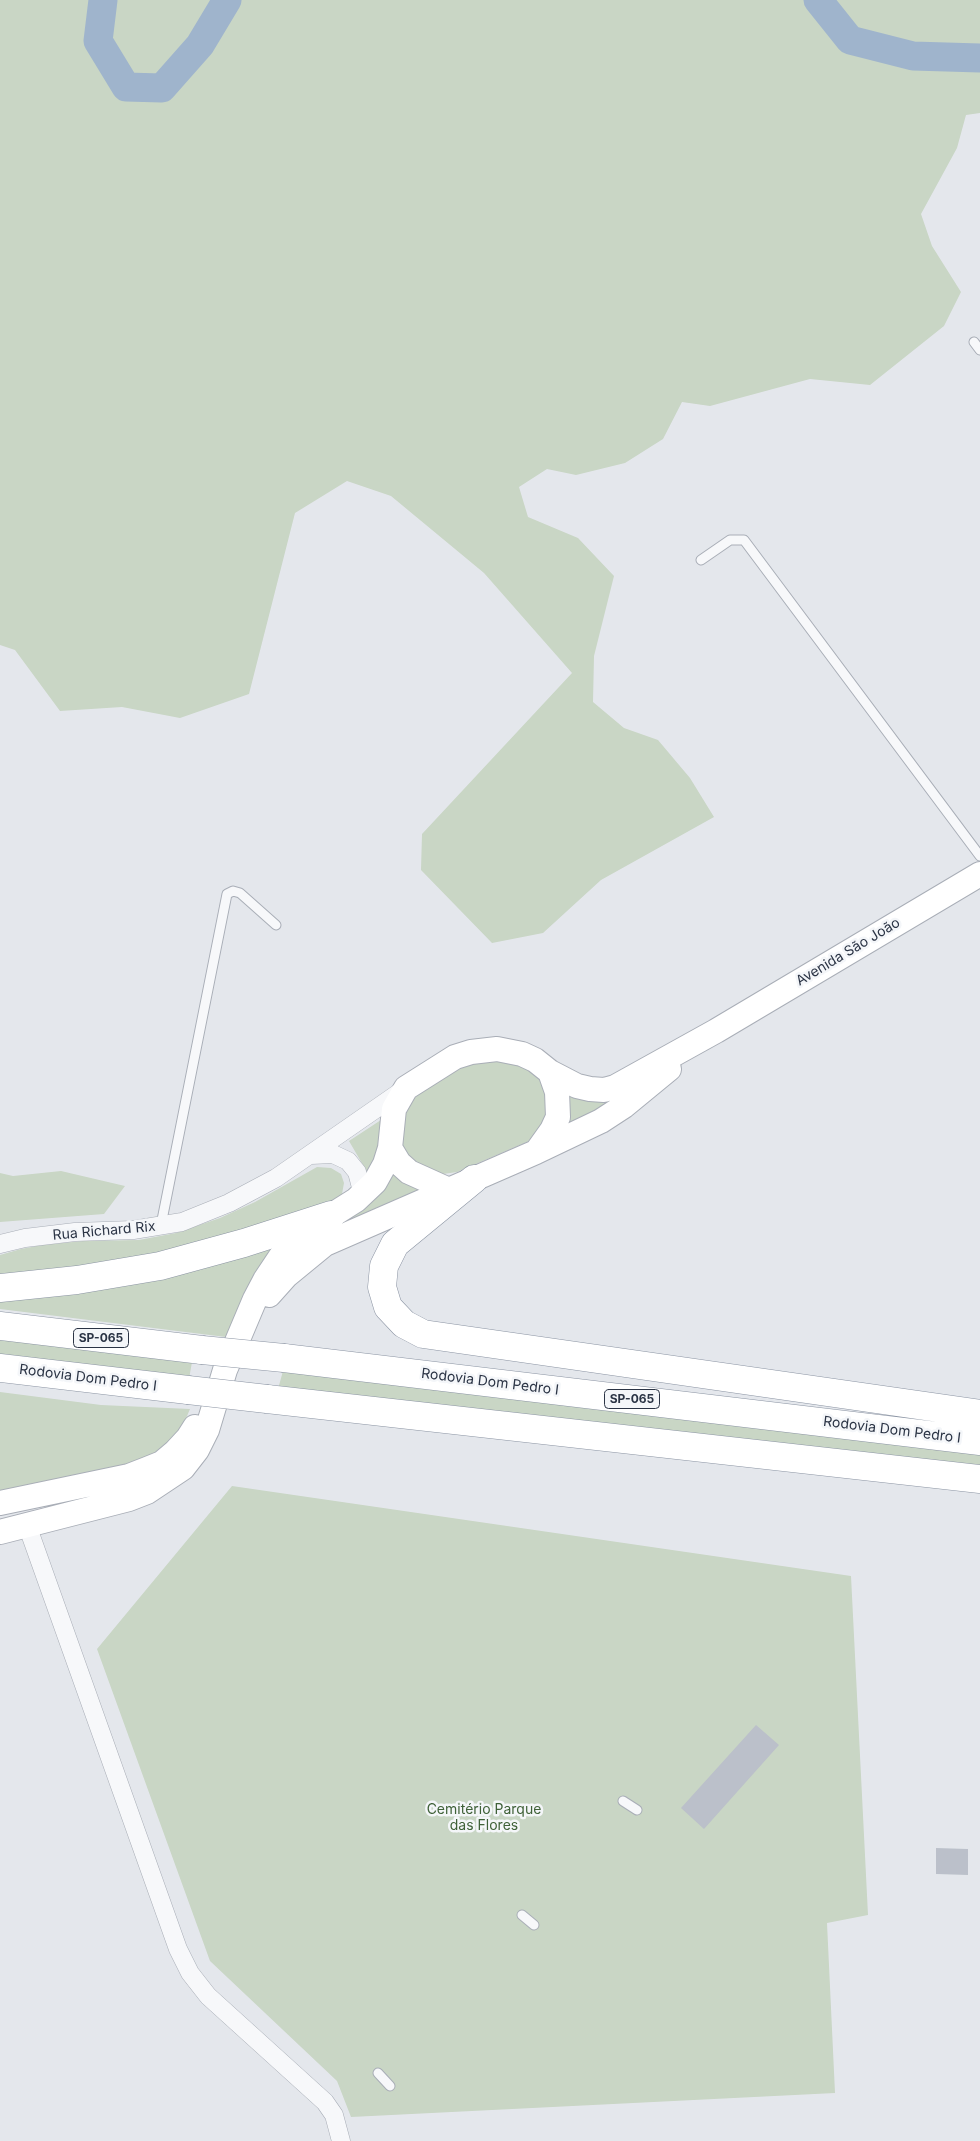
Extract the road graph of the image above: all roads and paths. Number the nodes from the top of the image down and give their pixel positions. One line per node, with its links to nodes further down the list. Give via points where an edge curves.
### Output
1 (974, 342): 2 (lane)
2 (980, 350)
3 (701, 560): 4 (lane, via 730,540 744,540)
4 (980, 856)
5 (980, 874): 7 (main road, Avenida São João)
6 (276, 925): 17 (lane, via 240,893 233,891 227,894)
7 (716, 1031): 8 (main road, via 604,1090 577,1086); 11 (main road, via 624,1106)
8 (550, 1072): 9 (main road, via 522,1054 482,1050 455,1057); 11 (main road, via 557,1092 558,1117)
9 (406, 1088): 10 (main road, via 394,1109); 12 (street, Rua Richard Rix)
10 (390, 1148): 14 (main road, via 409,1172); 15 (main road, via 381,1173)
11 (536, 1152): 13 (main road)
12 (311, 1155): 15 (street, via 333,1154 348,1161 357,1172); 17 (street, Rua Richard Rix, via 229,1203 182,1222)
13 (474, 1179): 14 (main road); 26 (highway, via 395,1244 384,1266 382,1287 388,1307 404,1324 423,1334)
14 (449, 1190): 21 (main road, via 325,1244 286,1276)
15 (363, 1195): 16 (main road)
16 (331, 1215): 19 (highway, via 160,1266 77,1280); 21 (main road, via 300,1236 281,1256 258,1292)
17 (161, 1226): 18 (street, Rua Richard Rix, via 75,1232)
18 (0, 1244)
19 (0, 1288)
20 (0, 1326): 27 (highway, Rodovia Dom Pedro I / SP-065, bridge)
21 (240, 1332): 23 (main road)
22 (0, 1368): 25 (highway, Rodovia Dom Pedro I)
23 (225, 1370): 29 (main road, via 188,1438 162,1462 129,1476); 30 (main road, via 207,1430 183,1468 147,1492 129,1499)
24 (0, 1373): 25 (highway)
25 (106, 1380): 28 (highway, Rodovia Dom Pedro I, bridge)
26 (980, 1414)
27 (980, 1441)
28 (980, 1479)
29 (0, 1503)
30 (27, 1525): 31 (main road); 38 (street, via 175,1940 190,1973 208,1996 325,2102 334,2115)
31 (0, 1532)
32 (623, 1801): 33 (lane)
33 (637, 1810)
34 (522, 1915): 35 (lane)
35 (534, 1925)
36 (378, 2073): 37 (lane)
37 (390, 2086)
38 (341, 2141)

